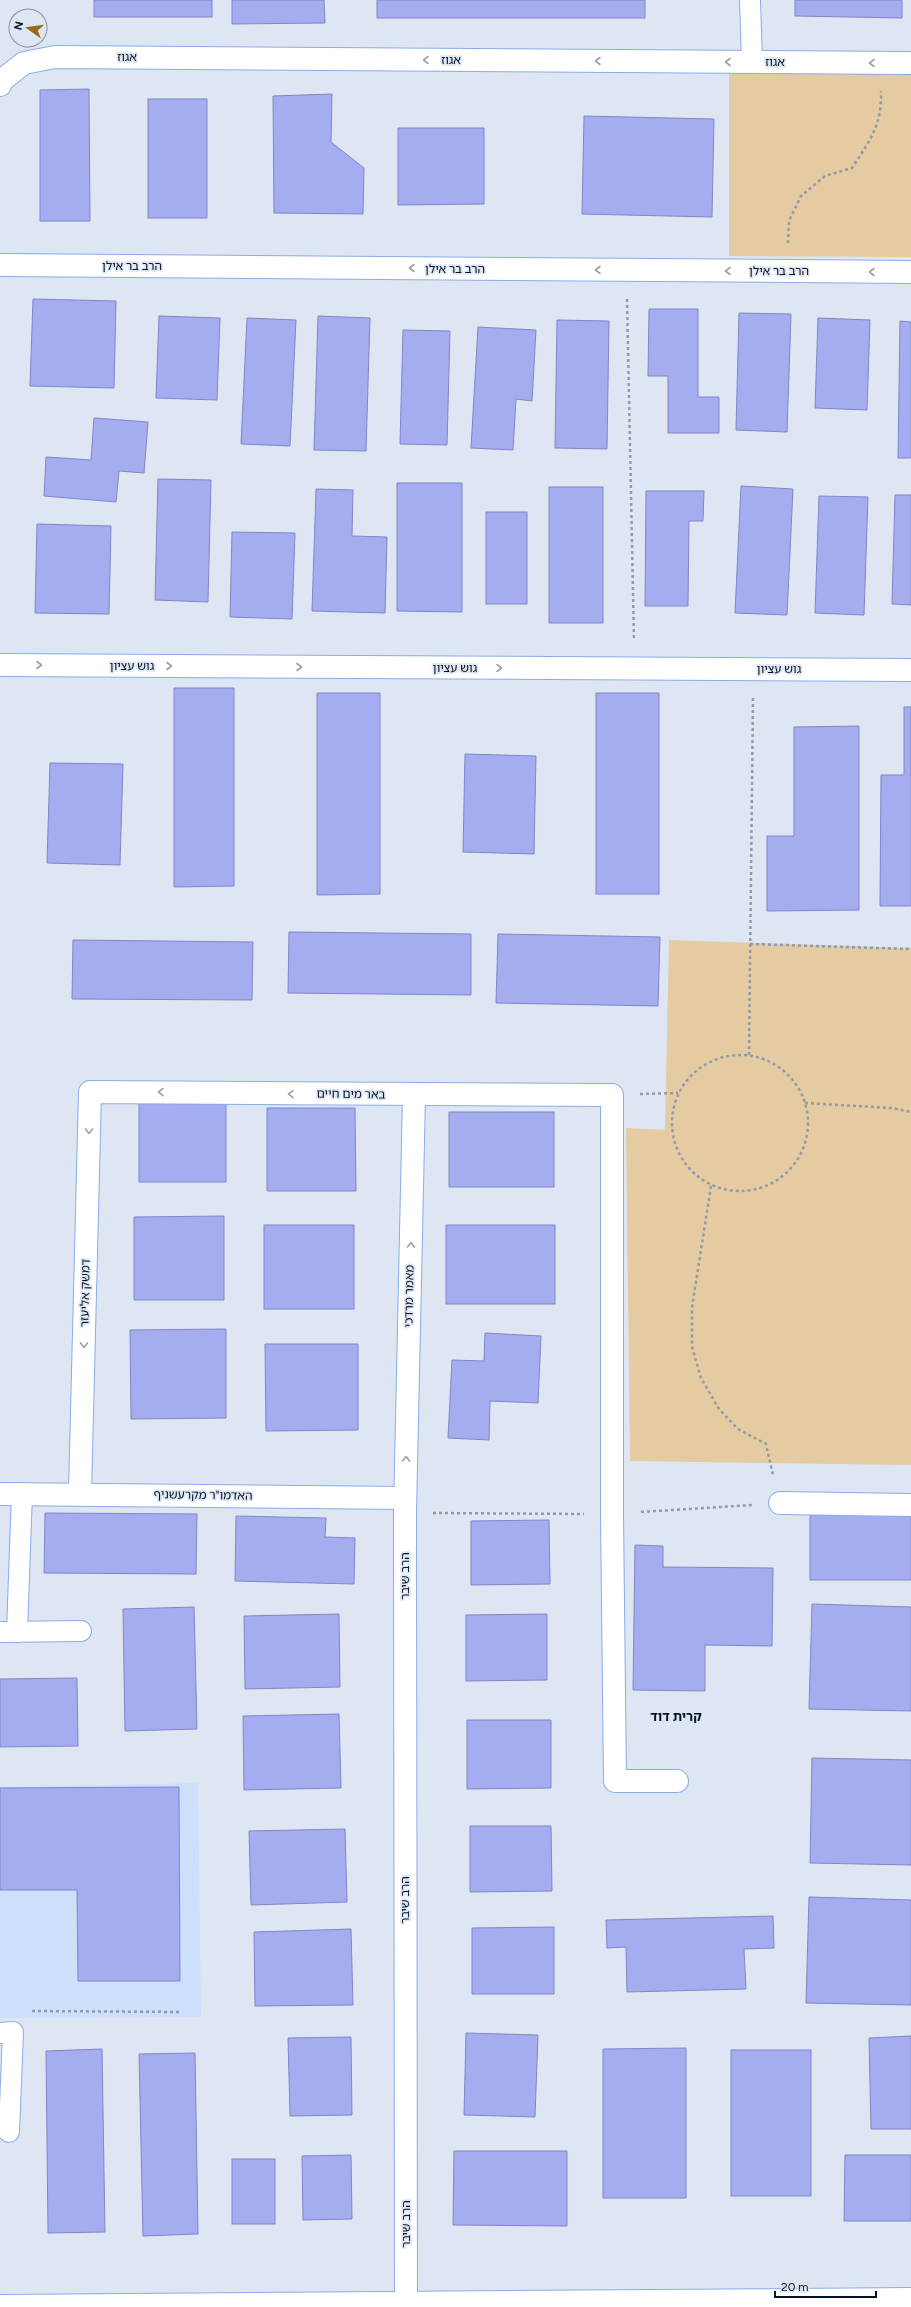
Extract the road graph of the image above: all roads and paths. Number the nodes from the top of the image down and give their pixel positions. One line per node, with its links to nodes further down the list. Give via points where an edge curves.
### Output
1 (750, 0): 2 (lane)
2 (752, 62): 3 (street, אגוז, one-way to 2); 5 (street, אגוז, one-way to 5, via 55,57 24,63 1,81)
3 (880, 63): 4 (street, אגוז); 8 (path, via 881,112 870,140 852,168 825,176 802,196 789,221)
4 (911, 63)
5 (0, 85)
6 (0, 265): 7 (street, הרב בר אילן, one-way to 6)
7 (627, 270): 8 (street, הרב בר אילן, one-way to 7); 11 (path)
8 (786, 271): 9 (street, הרב בר אילן, one-way to 8)
9 (911, 272)
10 (0, 665): 11 (street, גוש עציון, one-way to 11)
11 (635, 669): 12 (street, גוש עציון)
12 (753, 669): 13 (street, גוש עציון); 14 (path)
13 (911, 670)
14 (750, 944): 15 (path); 16 (path)
15 (911, 949)
16 (749, 1055): 18 (path, via 725,1056 703,1065 685,1081); 21 (path, via 777,1065 794,1081)
17 (90, 1092): 19 (street, באר מים חיים, one-way to 17); 25 (street, דמשק אליעזר, one-way to 25)
18 (678, 1093): 20 (path); 23 (path, via 671,1116 673,1140 683,1162 699,1179)
19 (414, 1095): 20 (street, באר מים חיים); 28 (street, מאמר מרדכי, one-way to 19)
20 (612, 1095): 30 (street)
21 (805, 1103): 22 (path, via 892,1108); 23 (path, via 808,1127 806,1140 797,1162 780,1179 758,1190 735,1192)
22 (911, 1112)
23 (711, 1186): 27 (path, via 692,1307 692,1346 701,1378 719,1409 738,1429 766,1444)
24 (22, 1493): 25 (street, האדמו"ר מקרעשניף); 26 (street, האדמו"ר מקרעשניף); 32 (lane)
25 (80, 1493): 28 (street, האדמו"ר מקרעשניף)
26 (0, 1494)
27 (780, 1503): 29 (street); 30 (path)
28 (405, 1505): 30 (path); 39 (street, הרב שיבר)
29 (911, 1505)
30 (612, 1514): 33 (street, via 615,1781)
31 (81, 1631): 32 (lane)
32 (9, 1632)
33 (677, 1781)
34 (24, 2011): 35 (path)
35 (180, 2012)
36 (0, 2033): 37 (lane, via 13,2032)
37 (9, 2132)
38 (911, 2300): 39 (street)
39 (406, 2303): 40 (street)
40 (0, 2306)

